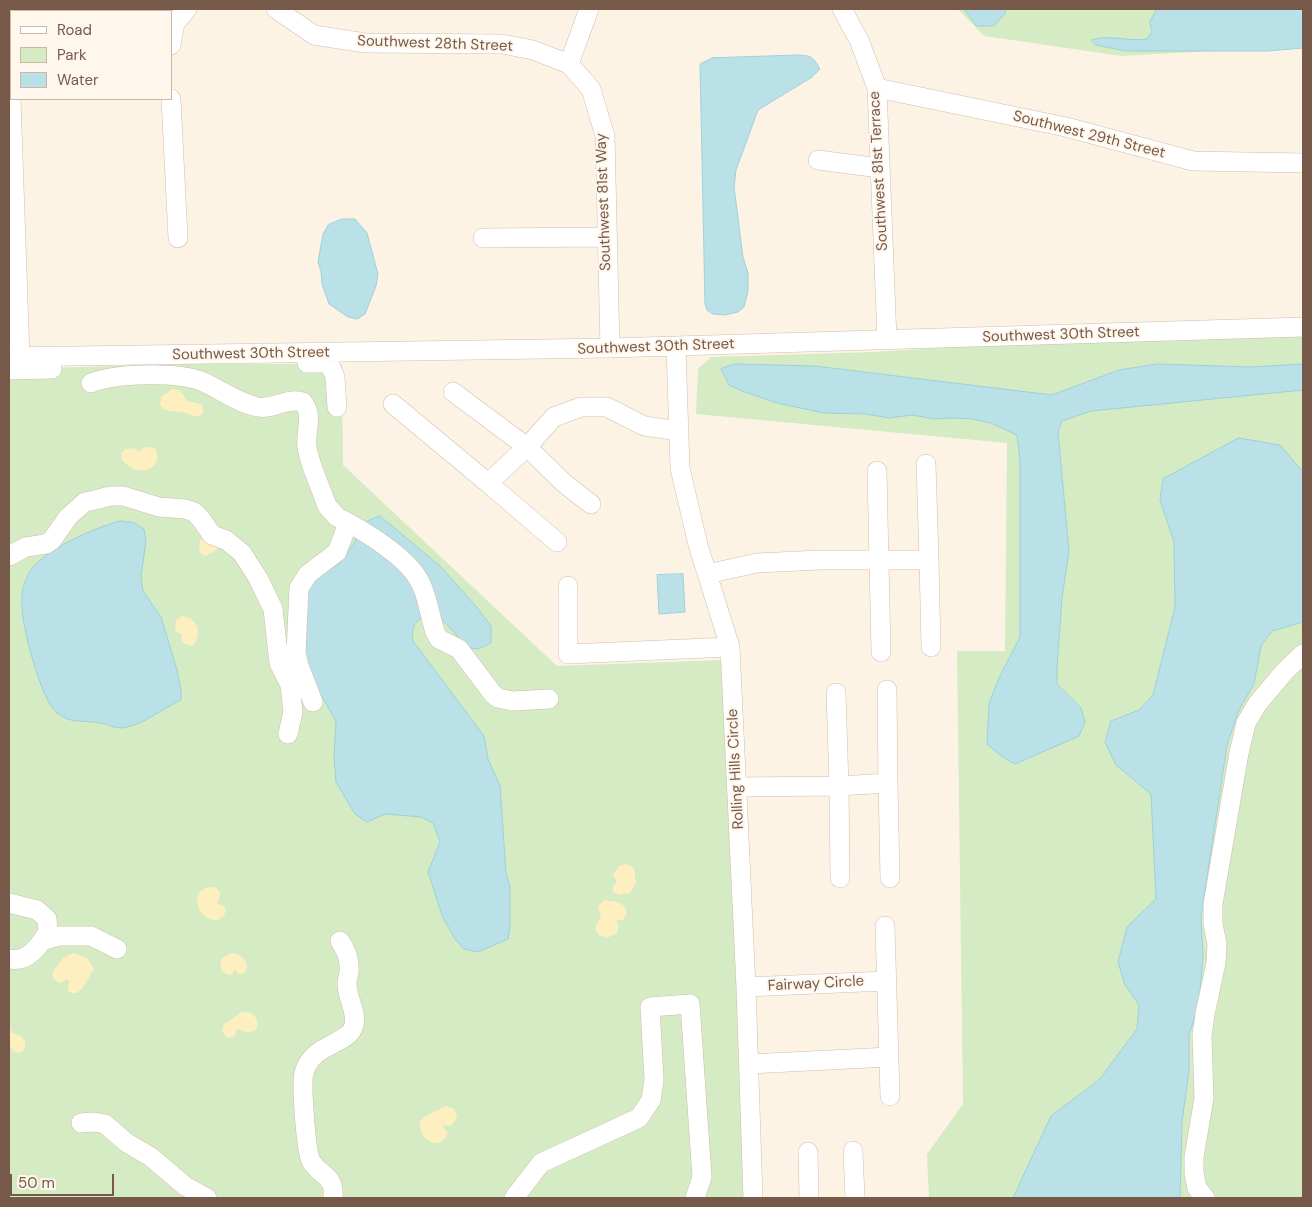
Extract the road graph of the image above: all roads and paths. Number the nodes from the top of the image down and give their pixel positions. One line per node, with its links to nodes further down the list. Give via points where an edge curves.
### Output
1 (187, 9): 5 (street, via 175,23)
2 (276, 9): 6 (street, Southwest 28th Street, via 314,35 364,43 502,44 533,50)
3 (589, 9): 6 (street)
4 (842, 9): 7 (street, Southwest 81st Terrace, via 859,40)
5 (172, 40)
6 (569, 64): 13 (street, Southwest 81st Way, via 591,89 605,136)
7 (876, 88): 11 (street, Southwest 29th Street, via 1066,127 1193,161); 12 (street, Southwest 81st Terrace)
8 (11, 100): 20 (street)
9 (170, 100): 14 (street)
10 (818, 160): 12 (street)
11 (1303, 163)
12 (880, 168): 17 (street, Southwest 81st Terrace)
13 (606, 237): 15 (street); 19 (street, Southwest 81st Way)
14 (178, 238)
15 (483, 238)
16 (1303, 327): 17 (street, Southwest 30th Street)
17 (887, 340): 18 (street, Southwest 30th Street)
18 (676, 346): 19 (street, Southwest 30th Street); 25 (street, Rolling Hills Circle)
19 (610, 348): 20 (street, Southwest 30th Street)
20 (12, 361): 24 (street, via 329,363 335,377)
21 (91, 383): 31 (street, via 110,377 177,377 203,382 259,407 303,402 309,416 306,436 309,454 327,506)
22 (453, 392): 26 (street)
23 (393, 404): 29 (street)
24 (338, 407)
25 (679, 431): 26 (street, via 644,426 607,408 581,408 554,417); 36 (street, Rolling Hills Circle, via 680,468)
26 (527, 447): 29 (street); 30 (street, via 564,484)
27 (926, 464): 34 (street)
28 (877, 471): 35 (street)
29 (488, 483): 32 (street)
30 (591, 504)
31 (351, 525): 44 (street, via 390,550 415,574 439,639 459,649 493,694 512,701); 45 (street, via 337,552 308,574 299,588 296,653)
32 (557, 542)
33 (9, 556): 46 (street, via 26,547 46,544 85,502 110,496 194,512 212,534 242,553 273,609 279,662 290,685 293,712)
34 (929, 560): 35 (street); 39 (street)
35 (880, 561): 36 (street, via 757,563); 40 (street)
36 (707, 574): 38 (street, Rolling Hills Circle)
37 (568, 586): 38 (street, via 568,654)
38 (730, 647): 49 (street, Rolling Hills Circle)
39 (931, 647)
40 (881, 652)
41 (1303, 654): 73 (street, via 1258,703 1246,723 1239,752 1213,904 1216,963 1202,1036 1204,1098 1194,1173)
42 (887, 690): 47 (street)
43 (836, 693): 48 (street)
44 (549, 699)
45 (313, 702)
46 (288, 734)
47 (888, 783): 48 (street); 51 (street)
48 (839, 786): 49 (street); 50 (street)
49 (737, 787): 59 (street, Rolling Hills Circle)
50 (840, 878)
51 (890, 878)
52 (9, 903): 54 (street, via 37,910 46,919 48,932)
53 (885, 926): 58 (street, Fairway Circle)
54 (42, 940): 56 (street, via 59,936 91,936); 57 (street, via 26,958)
55 (340, 941): 67 (street, via 350,960 347,984 355,1017 354,1027 347,1036 316,1053 307,1063 303,1076 311,1161 330,1179)
56 (117, 950)
57 (9, 959)
58 (886, 981): 59 (street, Fairway Circle); 60 (street, Fairway Circle)
59 (746, 988): 61 (street, Rolling Hills Circle)
60 (889, 1057): 61 (street); 62 (street, Fairway Circle)
61 (749, 1064): 70 (street, Rolling Hills Circle)
62 (890, 1096)
63 (81, 1124): 66 (street, via 106,1124 185,1186)
64 (853, 1151): 72 (street)
65 (808, 1152): 71 (street)
66 (208, 1198)
67 (333, 1198)
68 (514, 1198): 69 (street, via 541,1163 639,1118 651,1100 654,1080 650,1007 690,1004 702,1177)
69 (695, 1198)
70 (753, 1198)
71 (809, 1198)
72 (855, 1198)
73 (1205, 1198)

